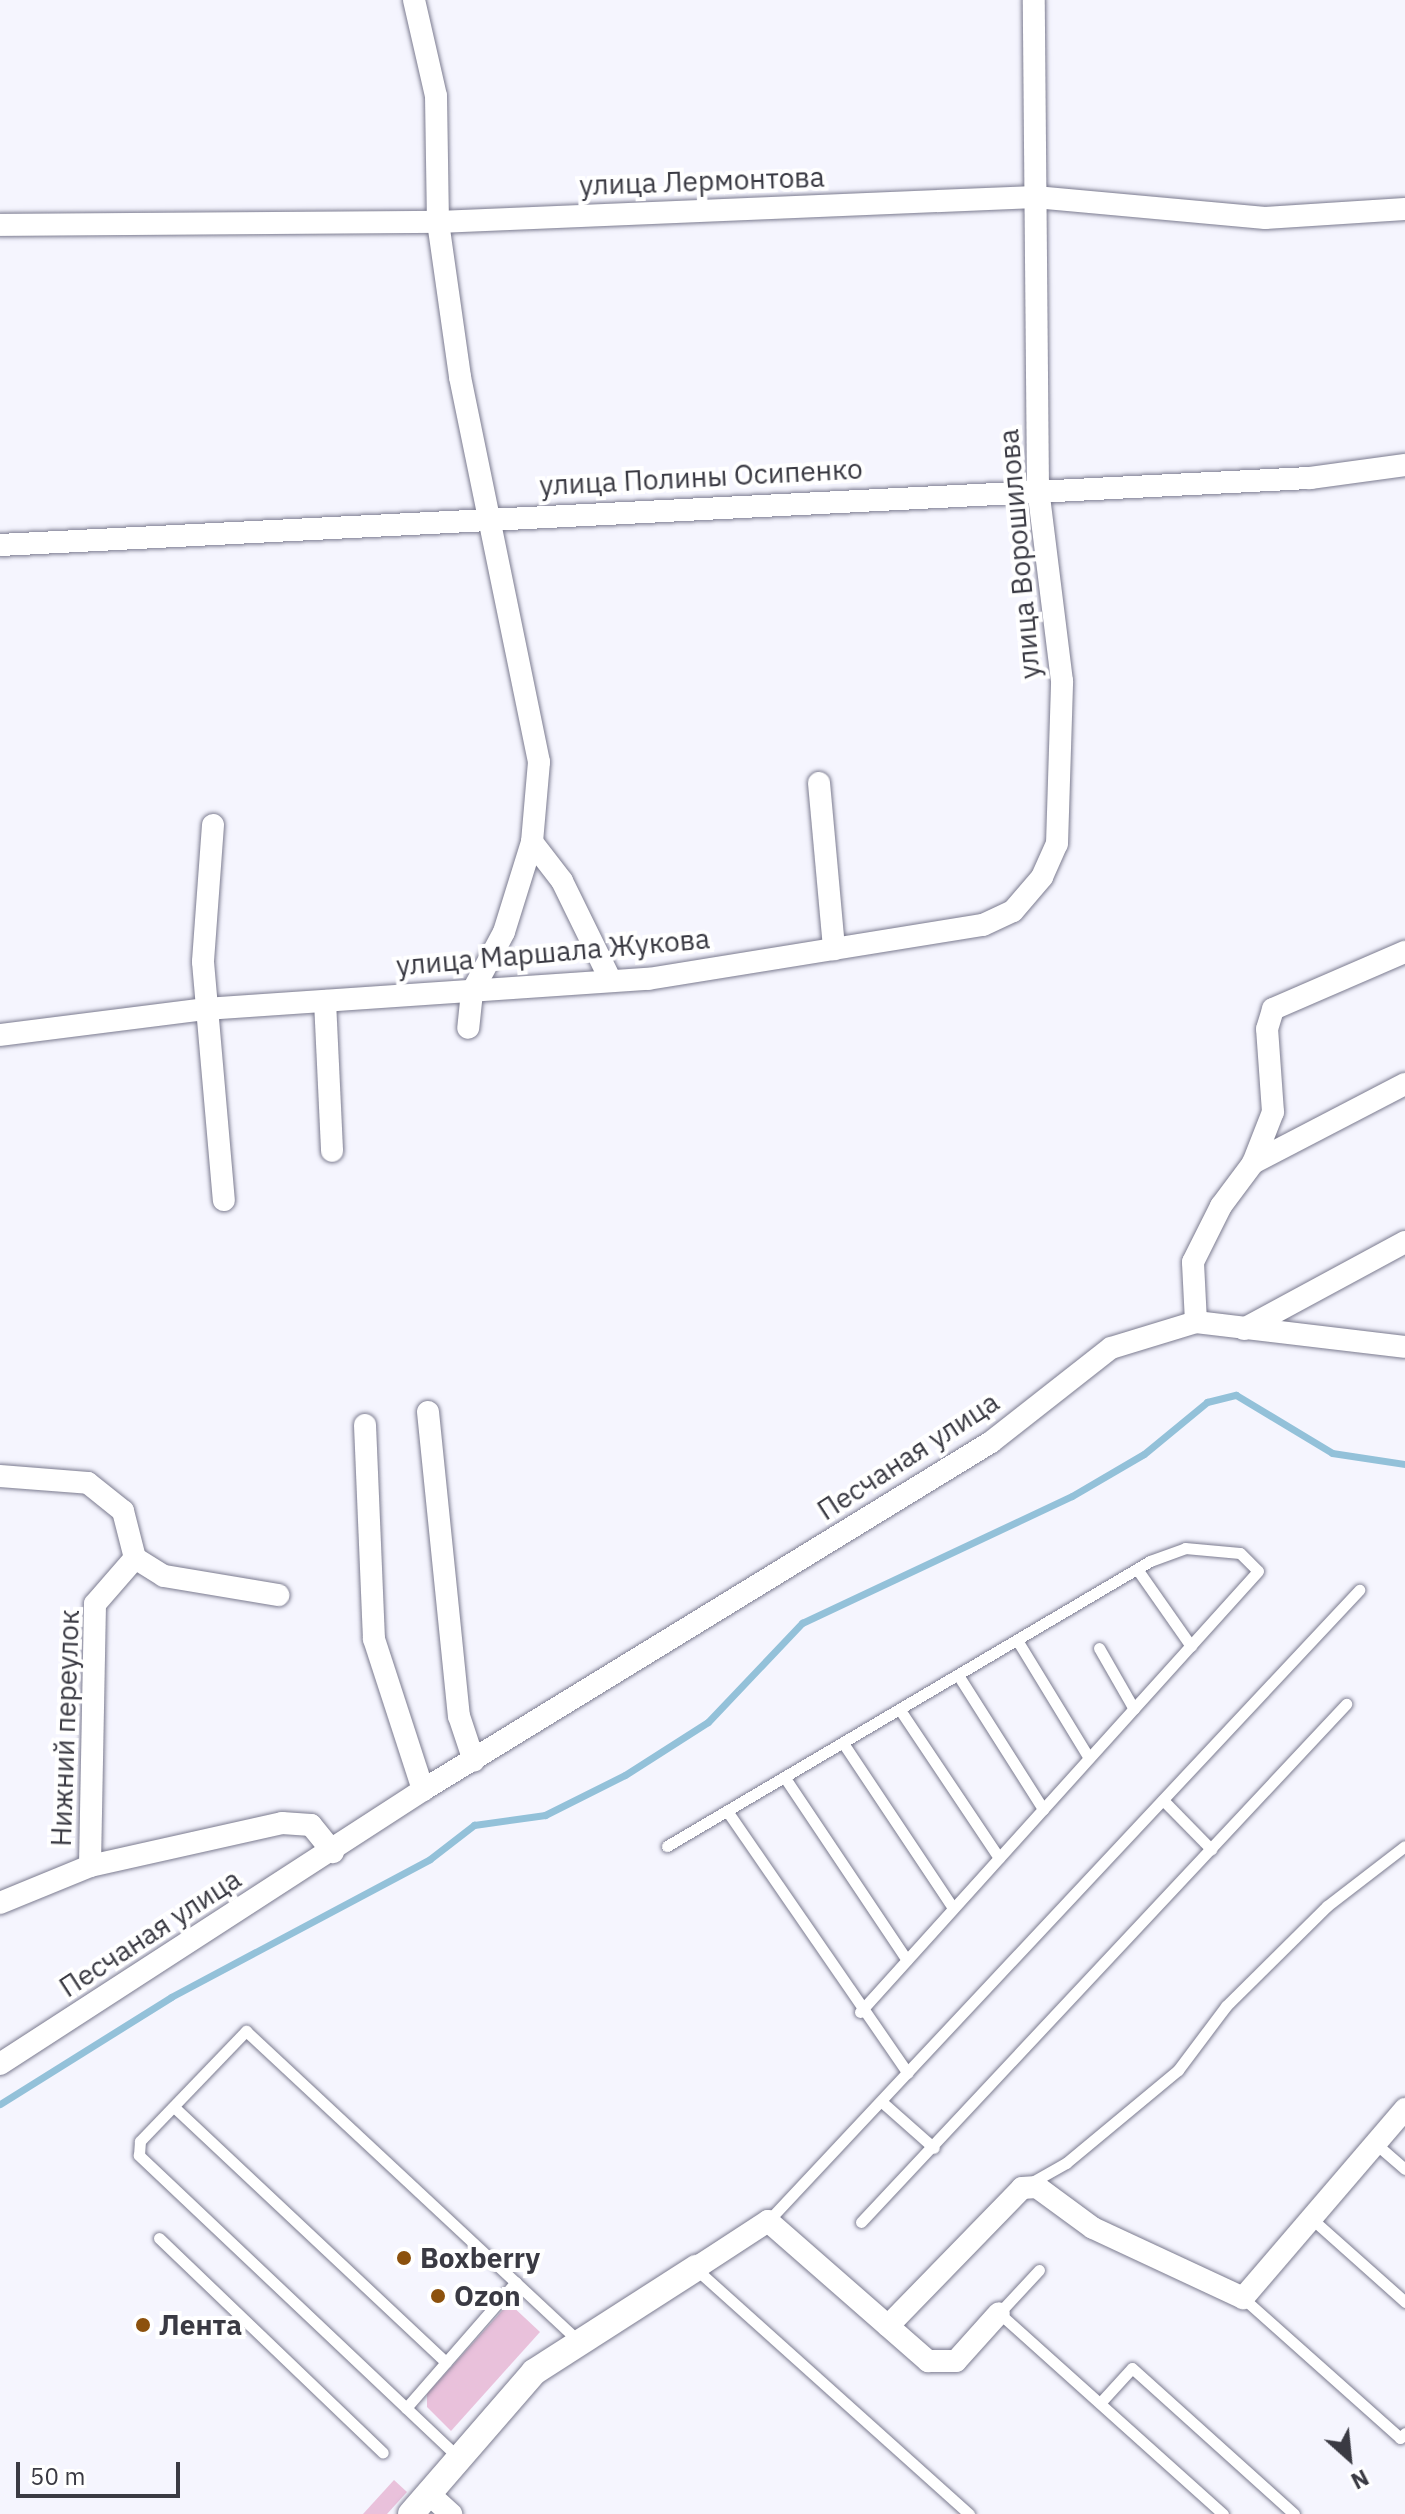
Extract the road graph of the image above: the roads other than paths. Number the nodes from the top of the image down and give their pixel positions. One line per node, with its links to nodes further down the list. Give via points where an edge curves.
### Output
1 (414, 0): 5 (street, via 436,96)
2 (1034, 0): 3 (street, улица Ворошилова)
3 (1035, 197): 4 (street, улица Лермонтова, via 1265,218); 5 (street, улица Лермонтова); 8 (street, улица Ворошилова)
4 (1405, 209)
5 (438, 222): 6 (street, улица Лермонтова); 9 (street)
6 (0, 225)
7 (1405, 465): 8 (street, улица Полины Осипенко, via 1310,478)
8 (1038, 488): 9 (street, улица Полины Осипенко); 14 (street, улица Ворошилова, via 1062,681 1057,844 1042,877 1013,911)
9 (485, 518): 10 (street, улица Полины Осипенко); 13 (street, via 539,762)
10 (0, 545)
11 (819, 783): 15 (street)
12 (213, 825): 20 (street)
13 (532, 842): 17 (street, via 562,881); 18 (street, via 504,932)
14 (983, 925): 15 (street, улица Маршала Жукова)
15 (834, 949): 17 (street, улица Маршала Жукова)
16 (1405, 952): 25 (street, via 1273,1009 1267,1029 1273,1112)
17 (610, 979): 18 (street, улица Маршала Жукова)
18 (472, 992): 19 (street, улица Маршала Жукова); 21 (street)
19 (325, 1001): 20 (street, улица Маршала Жукова); 24 (street)
20 (205, 1009): 22 (street, улица Маршала Жукова); 26 (street)
21 (468, 1028)
22 (0, 1035)
23 (1405, 1084): 25 (street)
24 (332, 1151)
25 (1253, 1163): 28 (street, via 1221,1206 1193,1262)
26 (224, 1200)
27 (1405, 1242): 29 (street)
28 (1196, 1322): 29 (street, Песчаная улица); 47 (street, Песчаная улица, via 1111,1348 991,1442)
29 (1244, 1329): 30 (street, Песчаная улица)
30 (1405, 1347)
31 (428, 1412): 47 (street, via 459,1716)
32 (365, 1425): 49 (street, via 374,1639)
33 (0, 1476): 34 (street, via 88,1483 123,1511)
34 (135, 1558): 37 (street, via 164,1576); 58 (street, Нижний переулок, via 95,1604)
35 (1137, 1569): 38 (lane); 39 (lane); 39 (lane, via 1185,1548 1212,1548 1240,1553 1258,1571)
36 (1359, 1590): 50 (lane)
37 (278, 1595)
38 (1017, 1640): 41 (lane); 46 (lane)
39 (1191, 1646): 43 (lane)
40 (1099, 1648): 43 (lane)
41 (958, 1675): 44 (lane); 51 (lane)
42 (1346, 1704): 55 (lane)
43 (1134, 1709): 46 (lane)
44 (900, 1710): 45 (lane); 57 (lane)
45 (843, 1743): 48 (lane); 60 (lane)
46 (1089, 1758): 51 (lane)
47 (474, 1761): 49 (street, Песчаная улица)
48 (785, 1778): 52 (lane); 61 (lane)
49 (423, 1790): 56 (street, Песчаная улица)
50 (1163, 1800): 55 (lane); 64 (lane)
51 (1043, 1809): 57 (lane)
52 (727, 1811): 53 (lane); 62 (lane)
53 (667, 1846)
54 (1405, 1846): 71 (lane, via 1316,1917 1226,2006 1178,2070 1066,2163)
55 (1211, 1849): 69 (lane)
56 (333, 1852): 58 (street, Песчаная улица, via 311,1825 282,1823); 63 (street, Песчаная улица)
57 (999, 1858): 60 (lane)
58 (90, 1866): 59 (street, Песчаная улица)
59 (0, 1903)
60 (953, 1908): 61 (lane)
61 (907, 1960): 62 (lane)
62 (860, 2012): 64 (lane)
63 (0, 2064)
64 (908, 2073): 65 (lane)
65 (882, 2102): 69 (lane); 73 (lane)
66 (174, 2107): 78 (lane, via 246,2031); 84 (lane); 86 (lane, via 140,2141 139,2155)
67 (1405, 2109): 68 (street)
68 (1376, 2144): 70 (lane); 72 (street)
69 (934, 2148): 74 (lane)
70 (1405, 2169)
71 (1022, 2188): 79 (street, via 1037,2187 1093,2228); 82 (street)
72 (1312, 2219): 79 (street); 80 (lane)
73 (768, 2221): 76 (street); 82 (street)
74 (861, 2222)
75 (159, 2238): 88 (lane)
76 (696, 2268): 83 (street); 93 (lane)
77 (1039, 2270): 81 (lane)
78 (516, 2282): 83 (lane); 84 (lane)
79 (1243, 2298): 87 (lane, via 1400,2438)
80 (1405, 2302)
81 (999, 2313): 82 (street, via 956,2361 928,2361); 85 (lane)
82 (888, 2326)
83 (581, 2342): 89 (street, via 534,2372)
84 (446, 2362): 86 (lane)
85 (1100, 2403): 94 (lane); 95 (lane, via 1132,2368)
86 (406, 2408): 89 (lane)
87 (1405, 2433)
88 (383, 2453)
89 (459, 2459): 90 (street)
90 (429, 2494): 91 (street); 92 (street)
91 (411, 2514)
92 (451, 2514)
93 (969, 2514)
94 (1223, 2514)
95 (1294, 2514)

